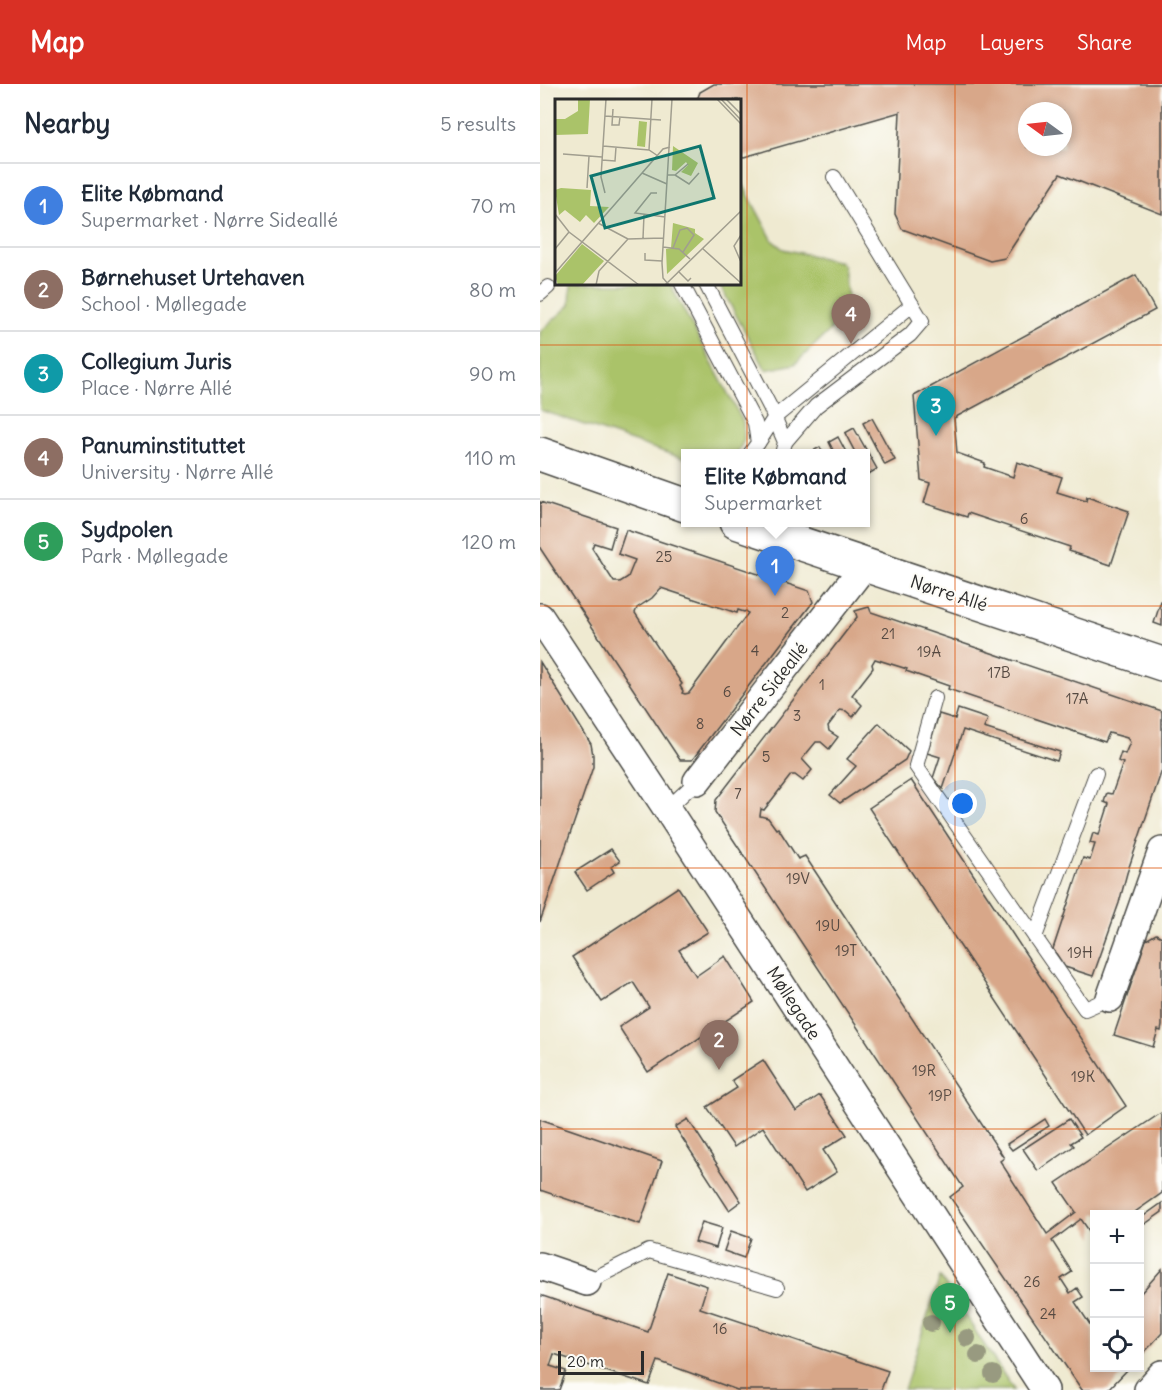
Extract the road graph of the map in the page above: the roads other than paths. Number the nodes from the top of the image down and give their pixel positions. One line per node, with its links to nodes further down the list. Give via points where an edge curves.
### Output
1 (834, 177): 4 (lane)
2 (683, 285): 6 (lane, via 755,423)
3 (707, 285): 5 (lane)
4 (912, 305): 5 (lane); 7 (lane, via 922,321 910,335 816,406)
5 (775, 417): 6 (lane); 7 (lane)
6 (754, 448)
7 (784, 448)
8 (540, 454): 9 (street)
9 (681, 504)
10 (758, 527): 11 (street, Nørre Allé)
11 (865, 565): 13 (street, Nørre Allé); 16 (street, Nørre Sideallé)
12 (540, 617): 17 (street, Møllegade)
13 (1162, 664)
14 (935, 698): 20 (lane, via 916,766)
15 (1096, 774): 20 (lane)
16 (697, 781): 17 (lane, Nørre Sideallé)
17 (667, 808): 26 (street, Møllegade)
18 (1162, 851): 19 (street)
19 (1151, 917): 21 (street)
20 (1035, 937): 21 (lane, via 1085,1009)
21 (1110, 998)
22 (540, 1266): 23 (street)
23 (586, 1282): 24 (lane, via 649,1251)
24 (777, 1288)
25 (1162, 1374): 27 (street)
26 (1045, 1390)
27 (1148, 1390)

